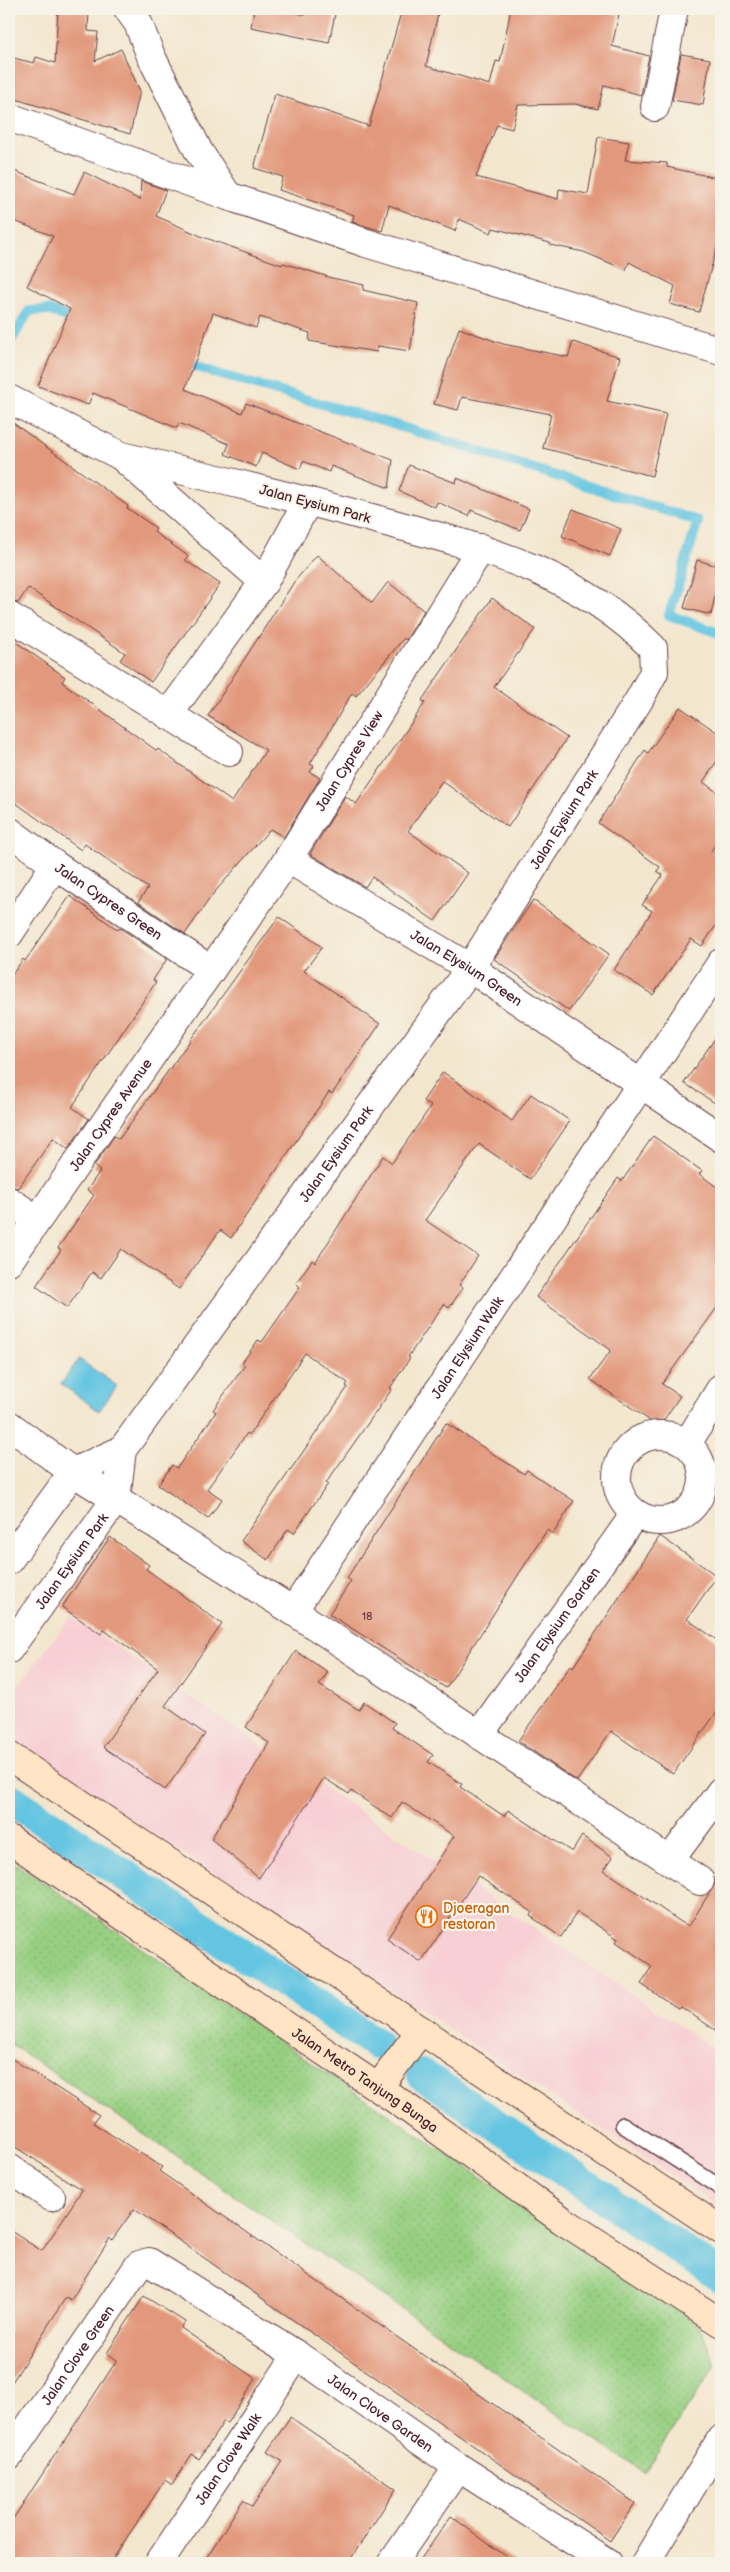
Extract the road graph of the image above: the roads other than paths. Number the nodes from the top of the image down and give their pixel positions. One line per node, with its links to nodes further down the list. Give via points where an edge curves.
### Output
1 (128, 9): 5 (street, via 199,152)
2 (674, 9): 3 (street)
3 (655, 107)
4 (9, 117): 5 (street)
5 (228, 196): 6 (street, via 375,246)
6 (721, 351)
7 (9, 399): 8 (street)
8 (121, 456): 9 (street, Jalan Eysium Park); 11 (street)
9 (308, 500): 10 (street, Jalan Eysium Park); 11 (street)
10 (481, 548): 16 (street, Jalan Cypres View); 20 (street, Jalan Eysium Park, via 555,577 598,603 653,648 654,672)
11 (264, 582): 13 (street)
12 (9, 616): 13 (street)
13 (168, 715): 14 (street)
14 (229, 752)
15 (9, 831): 17 (street, Jalan Cypres Green)
16 (288, 858): 20 (street, Jalan Elysium Green); 21 (street, Jalan Cypres View)
17 (55, 865): 18 (street); 21 (street, Jalan Cypres Green)
18 (9, 934)
19 (721, 963): 22 (street)
20 (470, 968): 22 (street, Jalan Elysium Green); 30 (street, Jalan Eysium Park)
21 (211, 970): 25 (street, Jalan Cypres Avenue)
22 (640, 1083): 23 (street, Jalan Elysium Green); 35 (street, Jalan Elysium Walk)
23 (721, 1138)
24 (9, 1201): 25 (street)
25 (36, 1220): 26 (street, Jalan Cypres Avenue)
26 (9, 1261)
27 (721, 1388): 29 (street)
28 (9, 1425): 31 (street)
29 (688, 1444): 33 (street, via 703,1469 700,1498 690,1510 664,1522); 33 (street, via 675,1436 661,1434 635,1442 625,1452 618,1464 616,1478 622,1498)
30 (122, 1450): 31 (street); 32 (street)
31 (73, 1472): 32 (street); 34 (street)
32 (116, 1499): 35 (street); 36 (street, Jalan Eysium Park)
33 (635, 1514): 37 (street, Jalan Elysium Garden)
34 (9, 1560)
35 (293, 1611): 37 (street)
36 (9, 1649)
37 (478, 1734): 41 (street)
38 (9, 1756): 43 (main road)
39 (721, 1791): 41 (street)
40 (9, 1839): 44 (main road, Jalan Metro Tanjung Bunga)
41 (670, 1860): 42 (street)
42 (700, 1880)
43 (421, 2030): 44 (main road); 49 (main road)
44 (378, 2088): 51 (main road, Jalan Metro Tanjung Bunga, via 562,2220)
45 (623, 2125): 47 (lane)
46 (9, 2168): 48 (street)
47 (721, 2188)
48 (51, 2197)
49 (721, 2230)
50 (152, 2263): 52 (street, Jalan Clove Garden); 54 (street, Jalan Clove Green, via 139,2265)
51 (721, 2323)
52 (298, 2355): 55 (street, Jalan Clove Garden); 56 (street, Jalan Clove Walk)
53 (721, 2439): 59 (street)
54 (9, 2456)
55 (458, 2467): 57 (street); 58 (street, Jalan Clove Garden)
56 (159, 2563)
57 (392, 2563)
58 (608, 2563)
59 (645, 2563)

